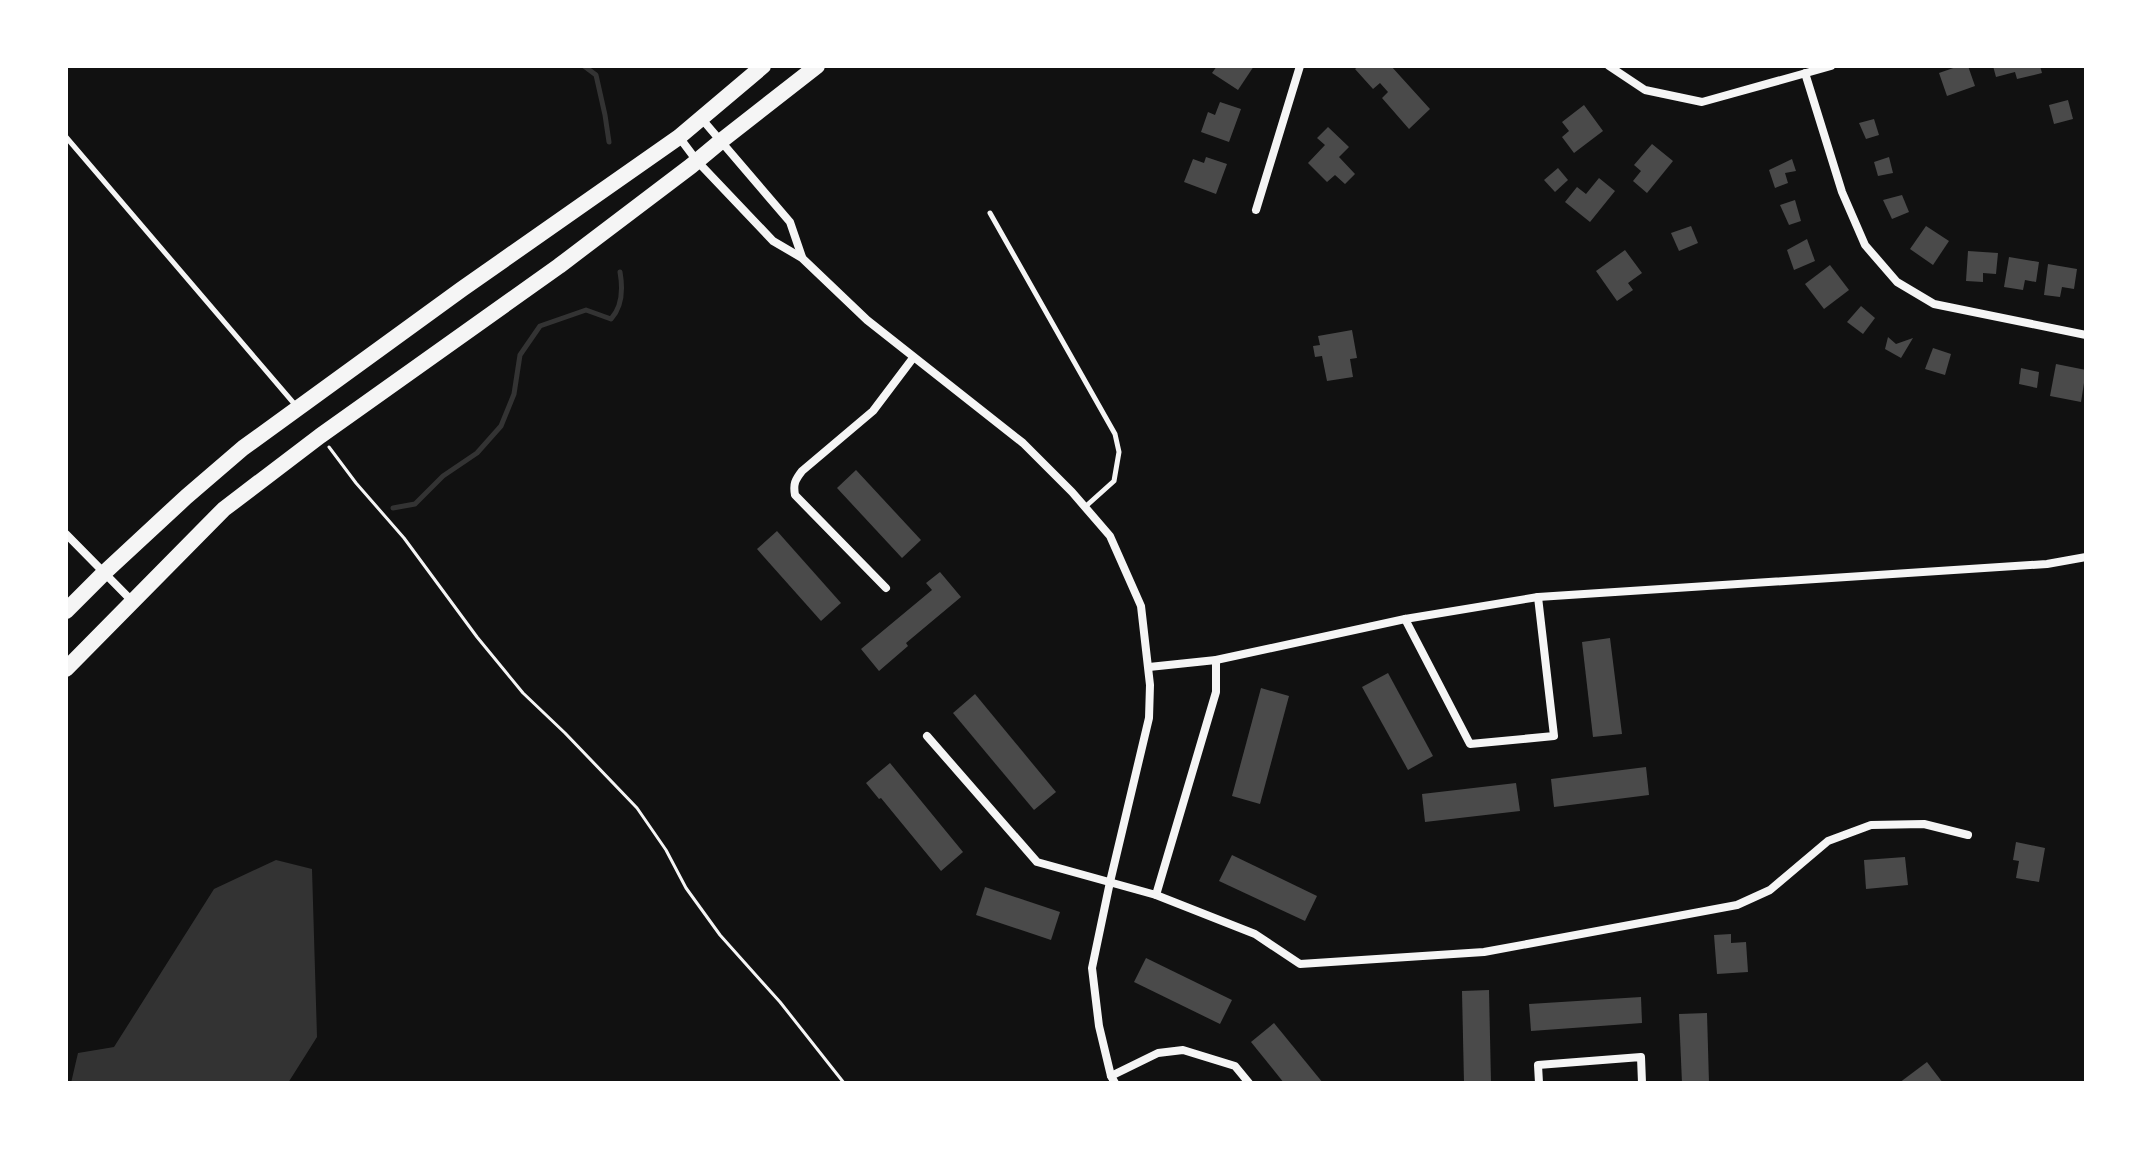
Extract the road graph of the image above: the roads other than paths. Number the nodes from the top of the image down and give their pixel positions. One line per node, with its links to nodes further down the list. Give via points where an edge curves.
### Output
1 (763, 66): 7 (main road)
2 (817, 66): 10 (main road)
3 (1300, 66): 12 (street)
4 (1609, 66): 6 (street, via 1645,90 1702,102)
5 (1831, 66): 6 (street)
6 (1805, 73): 15 (street, via 1842,192 1865,245 1897,282 1934,304)
7 (701, 118): 9 (main road); 10 (street)
8 (66, 137): 17 (lane)
9 (679, 137): 11 (street); 17 (main road)
10 (721, 141): 11 (main road); 14 (street, via 790,222)
11 (697, 161): 14 (street, via 773,241); 24 (main road, via 224,509)
12 (1256, 210)
13 (990, 213): 18 (lane, via 1115,434 1119,452 1114,481)
14 (802, 258): 16 (street)
15 (2086, 335)
16 (913, 358): 18 (street, via 1023,443); 22 (street, via 873,411 802,471 794,488 795,495)
17 (298, 408): 21 (main road, via 197,487)
18 (1085, 507): 28 (street, via 1110,536 1141,606)
19 (66, 534): 21 (street)
20 (2086, 557): 23 (street)
21 (104, 573): 24 (street); 25 (main road)
22 (886, 588)
23 (1538, 597): 26 (street); 26 (street, via 1554,736 1470,744)
24 (133, 602): 29 (main road)
25 (66, 611)
26 (1405, 619): 27 (street)
27 (1216, 660): 28 (street); 33 (street, via 1216,692)
28 (1149, 667): 32 (street, via 1149,718)
29 (66, 669)
30 (927, 736): 32 (street, via 1037,862)
31 (1968, 835): 33 (street, via 1924,824 1871,825 1828,841 1770,890 1737,905 1484,952 1300,964 1255,934)
32 (1110, 882): 33 (street); 34 (street, via 1092,968)
33 (1156, 895)
34 (1113, 1080): 35 (street, via 1158,1053 1183,1050 1235,1066)
35 (1249, 1083)
36 (1539, 1083): 37 (street, via 1538,1065 1641,1057)
37 (1642, 1083)

